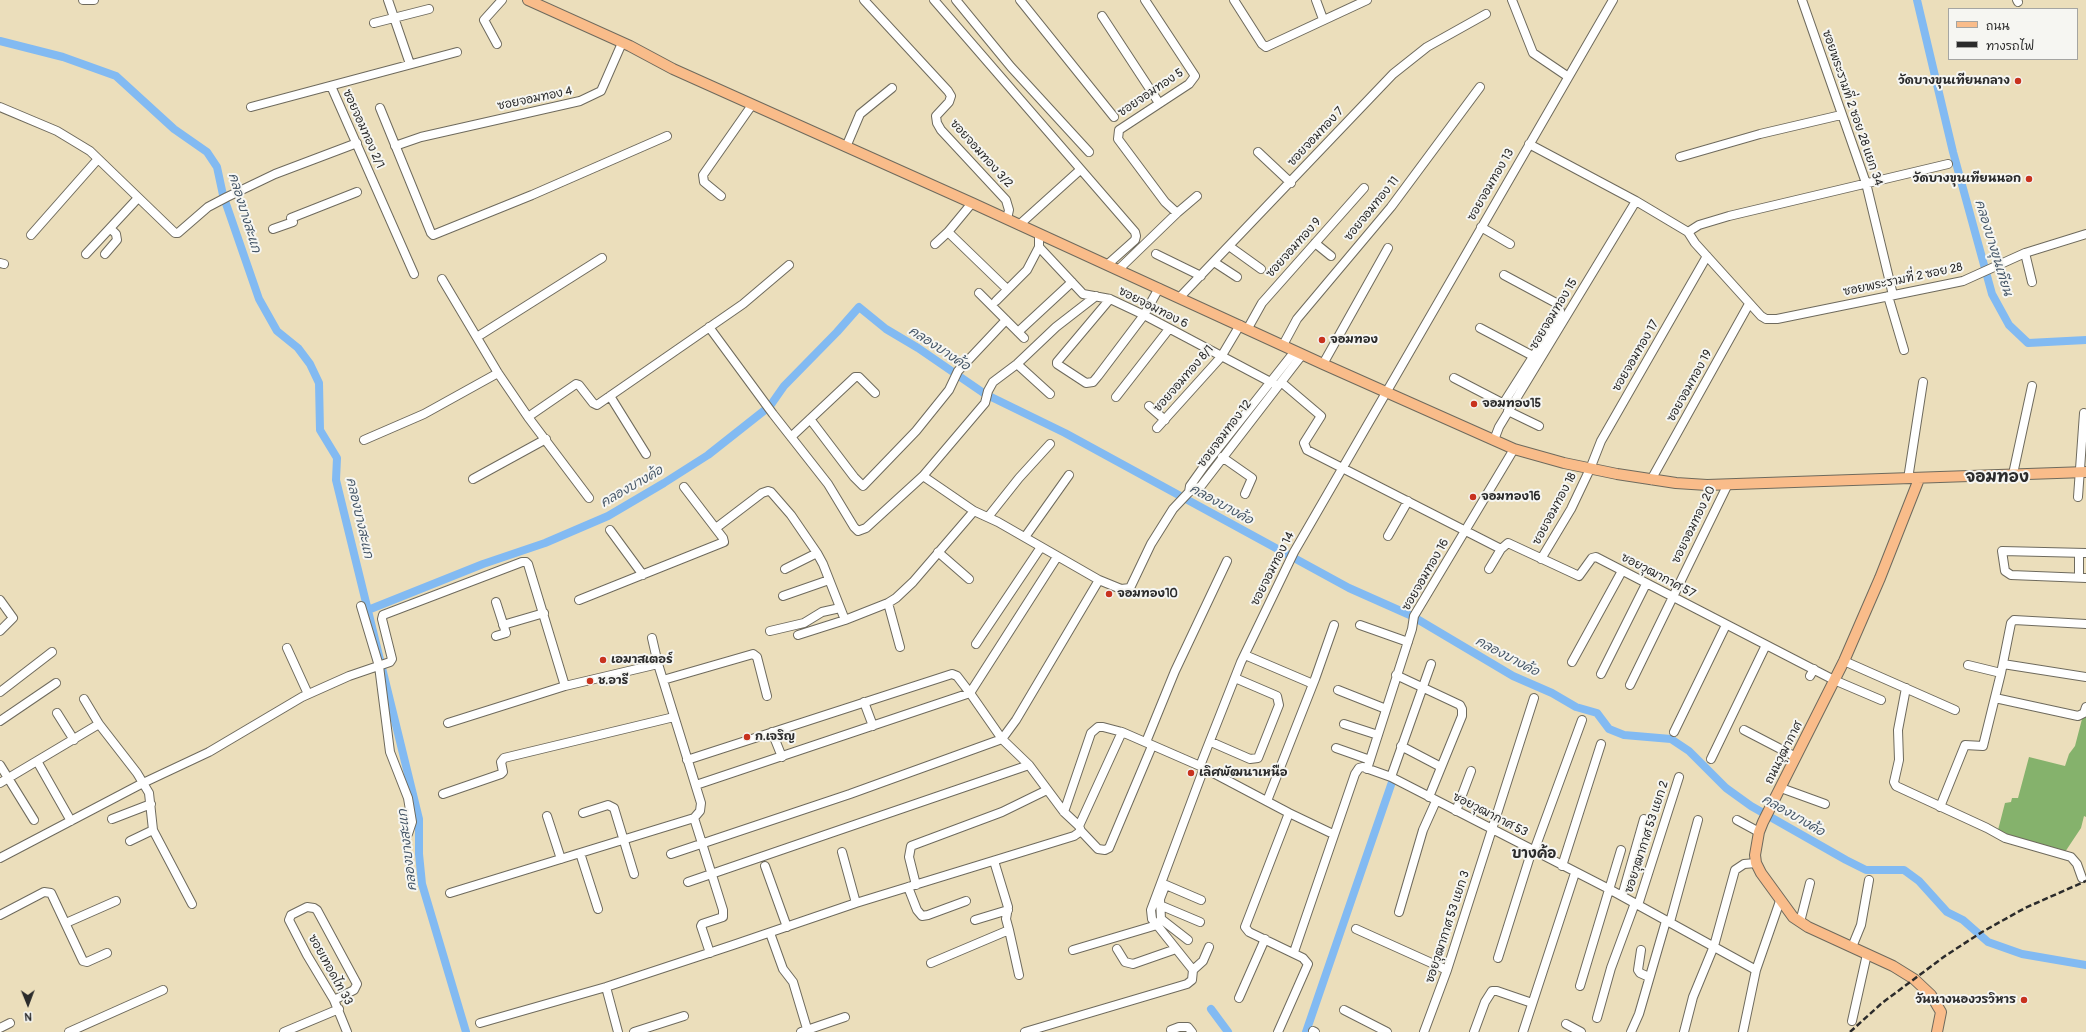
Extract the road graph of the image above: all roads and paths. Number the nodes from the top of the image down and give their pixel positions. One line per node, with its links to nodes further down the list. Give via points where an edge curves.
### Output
1 (83, 0): 2 (street)
2 (94, 0)
3 (388, 0): 20 (street)
4 (502, 0): 24 (street, via 484,20)
5 (528, 0): 23 (main road)
6 (864, 0): 61 (street, ซอยจอมทอง 3/2, via 951,96 936,116 937,123 1006,200 1009,210)
7 (934, 0): 29 (street)
8 (956, 0): 27 (street)
9 (1022, 0): 39 (street)
10 (1145, 0): 33 (street, ซอยจอมทอง 5, via 1195,76 1189,84)
11 (1234, 0): 21 (street, via 1265,46)
12 (1316, 0): 21 (street)
13 (1366, 0): 21 (street)
14 (1512, 0): 28 (street, via 1533,53)
15 (1613, 0): 28 (street, ซอยจอมทอง 13)
16 (1802, 0): 38 (street, ซอยพระรามที่ 2 ซอย 28 แยก 34)
17 (429, 9): 20 (street)
18 (1486, 14): 51 (street, ซอยจอมทอง 7, via 1427,47 1393,74)
19 (1102, 16): 33 (street)
20 (394, 17): 22 (street); 26 (street)
21 (1324, 19)
22 (374, 23)
23 (622, 43): 34 (main road); 43 (street, ซอยจอมทอง 4, via 601,91 580,101 421,137)
24 (497, 44)
25 (457, 52): 26 (street, ซอยจอมทอง 2/1)
26 (410, 64): 30 (street, ซอยจอมทอง 2/1)
27 (1011, 67): 29 (street); 45 (street)
28 (1568, 76): 42 (street, ซอยจอมทอง 13)
29 (1000, 77): 50 (street)
30 (331, 86): 36 (street); 41 (street, ซอยจอมทอง 2/1)
31 (1480, 87): 112 (street, ซอยจอมทอง 11, via 1391,207 1297,319)
32 (892, 88): 44 (street, via 860,114)
33 (1159, 103): 60 (street, ซอยจอมทอง 5, via 1122,127 1117,136 1146,178)
34 (752, 105): 44 (main road); 55 (street, via 703,175 704,182)
35 (0, 107): 48 (street, via 58,130)
36 (251, 107)
37 (380, 108): 43 (street)
38 (1841, 115): 47 (street, via 1760,134); 52 (street, ซอยพระรามที่ 2 ซอย 28 แยก 34)
39 (1114, 117)
40 (667, 136): 43 (street, via 436,235 431,233)
41 (357, 143): 57 (street, via 275,174 227,197 178,233 172,231); 89 (street, ซอยจอมทอง 2/1)
42 (1529, 144): 58 (street); 63 (street, ซอยจอมทอง 13)
43 (395, 146)
44 (846, 147): 59 (main road)
45 (1089, 152)
46 (1258, 152): 51 (street)
47 (1680, 157)
48 (98, 159): 57 (street); 70 (street)
49 (1948, 164): 52 (street)
50 (1080, 170): 62 (street); 86 (street, via 1135,232 1135,240)
51 (1291, 183): 74 (street, ซอยจอมทอง 7)
52 (1866, 183): 67 (street, via 1729,216 1700,225); 100 (street, ซอยพระรามที่ 2 ซอย 28 แยก 34)
53 (1364, 188): 71 (street, ซอยจอมทอง 9)
54 (357, 192): 65 (street)
55 (722, 196)
56 (1196, 196): 60 (street)
57 (138, 198): 64 (street)
58 (1636, 201): 67 (street); 130 (street, ซอยจอมทอง 15)
59 (972, 203): 61 (main road); 66 (street)
60 (1177, 213): 88 (street)
61 (1007, 219): 62 (main road)
62 (1019, 225): 68 (main road)
63 (1481, 227): 73 (street); 124 (street, ซอยจอมทอง 13)
64 (110, 228): 78 (street); 79 (street, via 118,240)
65 (273, 229)
66 (948, 232): 72 (street); 97 (street)
67 (1688, 232): 82 (street, ซอยพระรามที่ 2 ซอย 28)
68 (1039, 234): 75 (street); 86 (main road)
69 (2086, 234): 77 (street, ซอยพระรามที่ 2 ซอย 28)
70 (31, 235)
71 (1315, 243): 81 (street); 108 (street, ซอยจอมทอง 9)
72 (935, 244)
73 (1510, 244)
74 (1229, 246): 84 (street, ซอยจอมทอง 7); 87 (street)
75 (1039, 247): 94 (street, ซอยจอมทอง 6); 97 (street, via 1027,270)
76 (1388, 248): 118 (street)
77 (2025, 252): 95 (street); 100 (street, ซอยพระรามที่ 2 ซอย 28, via 1963,281)
78 (86, 254)
79 (105, 254)
80 (1156, 254): 91 (street)
81 (1331, 256)
82 (1707, 256): 104 (street, ซอยพระรามที่ 2 ซอย 28); 146 (street, ซอยจอมทอง 17, via 1601,440)
83 (602, 258): 111 (street)
84 (1214, 262): 91 (street, ซอยจอมทอง 7); 92 (street)
85 (789, 265): 107 (street, via 743,304)
86 (1107, 265): 88 (main road)
87 (1261, 269)
88 (1118, 270): 96 (main road)
89 (414, 274)
90 (1504, 275): 115 (street, via 1560,307 1559,316)
91 (1200, 276): 101 (street, ซอยจอมทอง 7)
92 (1237, 277)
93 (442, 279): 111 (street)
94 (1072, 282): 99 (street, ซอยจอมทอง 6, via 1085,296); 106 (street, via 1021,335)
95 (2032, 282)
96 (1160, 288): 101 (main road); 105 (street)
97 (1007, 289): 103 (street)
98 (979, 293): 106 (street)
99 (1096, 296): 102 (street, ซอยจอมทอง 6); 117 (street, via 1056,327)
100 (1891, 296): 104 (street, ซอยพระรามที่ 2 ซอย 28, via 1771,320 1761,316); 113 (street, ซอยพระรามที่ 2 ซอย 28 แยก 34)
101 (1180, 297): 108 (main road)
102 (1110, 299): 105 (street, ซอยจอมทอง 6); 105 (street, via 1060,357 1057,364 1086,383 1093,382)
103 (996, 301)
104 (1749, 304): 154 (street, ซอยจอมทอง 19)
105 (1144, 315): 110 (street, ซอยจอมทอง 6)
106 (1006, 320): 133 (street, via 956,374 949,390 916,431 863,486)
107 (709, 327): 127 (street); 137 (street)
108 (1244, 327): 112 (main road); 116 (street, ซอยจอมทอง 8/1)
109 (1480, 328): 115 (street)
110 (1169, 329): 116 (street, ซอยจอมทอง 6); 128 (street)
111 (477, 337): 119 (street)
112 (1283, 345): 114 (main road)
113 (1904, 350)
114 (1299, 353): 118 (main road); 122 (street, ซอยจอมทอง 12)
115 (1534, 356): 130 (street)
116 (1221, 357): 122 (street, ซอยจอมทอง 6); 134 (street, ซอยจอมทอง 8/1)
117 (1017, 364): 126 (street); 150 (street, via 993,382 985,403)
118 (1324, 364): 124 (main road)
119 (498, 373): 132 (street); 139 (street, via 424,414)
120 (1454, 378): 130 (street)
121 (1923, 382): 152 (street)
122 (1277, 383): 144 (street, ซอยจอมทอง 12); 145 (street, ซอยจอมทอง 6, via 1321,416 1304,447); 157 (street, via 1205,465)
123 (2032, 386): 148 (street)
124 (1386, 392): 140 (main road); 145 (street, ซอยจอมทอง 14)
125 (875, 393): 133 (street, via 856,376)
126 (1050, 394)
127 (610, 396): 132 (street, via 595,405 579,384 576,384); 143 (street)
128 (1116, 397)
129 (1149, 406): 134 (street)
130 (1507, 408): 135 (street); 140 (street, ซอยจอมทอง 15)
131 (2084, 413): 147 (street)
132 (528, 417): 138 (street)
133 (810, 419): 137 (street)
134 (1165, 420): 136 (street, ซอยจอมทอง 8/1)
135 (1539, 426)
136 (1157, 428)
137 (791, 437): 150 (street, via 828,484 858,531 866,528)
138 (546, 439): 151 (street); 160 (street)
139 (364, 440)
140 (1494, 440): 142 (main road)
141 (1050, 444): 163 (street)
142 (1514, 449): 146 (main road); 166 (street, ซอยจอมทอง 16)
143 (646, 454)
144 (1222, 457): 157 (street, ซอยจอมทอง 12, via 1201,486); 158 (street, via 1252,478)
145 (1342, 467): 161 (street); 211 (street, ซอยจอมทอง 14, via 1287,564)
146 (1590, 469): 154 (main road); 175 (street, ซอยจอมทอง 18)
147 (2083, 472): 148 (main road); 159 (street)
148 (2013, 474): 153 (main road)
149 (1069, 475): 168 (street)
150 (923, 476): 162 (street)
151 (473, 478)
152 (1908, 479): 153 (main road); 155 (main road)
153 (1919, 479): 212 (main road, ถนนวุฒากาศ)
154 (1651, 480): 155 (main road)
155 (1727, 486): 187 (street, ซอยจอมทอง 20)
156 (684, 487): 164 (street)
157 (1187, 494): 184 (street, ซอยจอมทอง 12, via 1173,509 1151,544 1130,588 1121,589)
158 (1245, 494)
159 (2078, 497)
160 (589, 498)
161 (1408, 501): 166 (street); 167 (street)
162 (974, 511): 163 (street); 171 (street)
163 (988, 517): 168 (street)
164 (716, 528): 172 (street, via 768,491 787,510); 180 (street, via 724,542)
165 (610, 530): 180 (street)
166 (1466, 531): 170 (street); 205 (street, ซอยจอมทอง 16, via 1414,616)
167 (1388, 536)
168 (1025, 537): 169 (street)
169 (1041, 547): 174 (street); 206 (street)
170 (1501, 549): 175 (street, ซอยวุฒากาศ 57, via 1508,543); 178 (street)
171 (938, 552): 182 (street); 191 (street, via 914,582)
172 (817, 553): 177 (street); 183 (street)
173 (2082, 553): 181 (street); 181 (street, via 2002,551 2005,571 2010,576)
174 (1057, 557): 184 (street); 234 (street)
175 (1541, 559): 179 (street, ซอยวุฒากาศ 57, via 1580,576 1592,558 1596,557)
176 (1227, 561): 261 (street, via 1175,671)
177 (785, 569)
178 (1489, 569)
179 (1622, 571): 185 (street, ซอยวุฒากาศ 57); 213 (street)
180 (643, 575): 189 (street)
181 (2083, 578)
182 (969, 579)
183 (829, 580): 186 (street); 194 (street)
184 (1099, 580): 258 (street, via 1016,720)
185 (1646, 584): 187 (street, ซอยวุฒากาศ 57); 220 (street)
186 (783, 596)
187 (1673, 597): 195 (street, ซอยวุฒากาศ 57); 228 (street, ซอยจอมทอง 20)
188 (0, 600): 200 (street, via 13,618)
189 (579, 600)
190 (496, 602): 197 (street)
191 (888, 603): 194 (street); 208 (street)
192 (361, 606): 218 (street)
193 (544, 613): 197 (street); 218 (street, via 528,564 522,562 383,615 392,659); 229 (street)
194 (843, 614): 201 (street, via 822,612 804,623); 203 (street)
195 (1726, 624): 207 (street, ซอยวุฒากาศ 57); 256 (street)
196 (2086, 624): 216 (street, via 2014,620 2011,623)
197 (503, 625): 202 (street, via 505,634)
198 (1334, 625): 227 (street)
199 (1360, 625): 205 (street)
200 (0, 631)
201 (770, 631)
202 (496, 636)
203 (798, 636)
204 (652, 638): 214 (street)
205 (1408, 642): 221 (street, ซอยจอมทอง 16)
206 (976, 644)
207 (1766, 645): 225 (street, ซอยวุฒากาศ 57, via 1812,673); 267 (street)
208 (900, 647)
209 (287, 648): 235 (street)
210 (52, 652): 233 (street)
211 (1245, 655): 223 (street, ซอยจอมทอง 14); 227 (street)
212 (1844, 661): 225 (main road, ถนนวุฒากาศ); 231 (street)
213 (1572, 662)
214 (658, 664): 224 (street); 229 (street)
215 (1431, 664): 230 (street)
216 (2003, 664): 219 (street); 222 (street)
217 (1968, 665): 219 (street)
218 (380, 666): 235 (street); 307 (street, via 390,752 408,798 412,822)
219 (2001, 673): 238 (street)
220 (1600, 674)
221 (1396, 675): 230 (street); 243 (street, ซอยจอมทอง 16)
222 (2086, 677)
223 (1235, 678): 260 (street, ซอยจอมทอง 14); 260 (street, via 1277,696 1279,705 1258,758 1250,759)
224 (663, 680): 236 (street, via 753,654 757,657); 246 (street)
225 (1834, 680): 240 (street, ซอยวุฒากาศ 57); 266 (main road, ถนนวุฒากาศ)
226 (56, 683): 248 (street)
227 (1313, 684): 287 (street)
228 (1630, 685)
229 (565, 686): 249 (street)
230 (1423, 687): 263 (street); 274 (street, via 1460,705 1462,709 1462,716)
231 (1906, 688): 244 (street); 290 (street, via 1898,730 1899,760 1894,782 1896,786)
232 (1338, 690): 243 (street)
233 (0, 692)
234 (970, 693): 241 (street, via 952,674); 252 (street); 258 (street)
235 (308, 694): 281 (street, via 209,752)
236 (767, 696)
237 (1534, 698): 304 (street, ซอยวุฒากาศ 53 แยก 3)
238 (1995, 698): 242 (street, via 2078,716 2084,713); 290 (street, via 1984,746 1965,744)
239 (84, 699): 250 (street)
240 (1880, 700)
241 (864, 702): 252 (street); 254 (street)
242 (2086, 707)
243 (1386, 709): 257 (street, ซอยจอมทอง 16)
244 (1955, 710)
245 (57, 714): 259 (street)
246 (674, 717): 268 (street); 285 (street, via 504,758 501,762 501,774)
247 (1582, 720): 313 (street)
248 (0, 721)
249 (448, 723)
250 (100, 724): 259 (street); 281 (street)
251 (1344, 724): 257 (street)
252 (873, 726): 265 (street)
253 (1744, 730): 266 (street)
254 (772, 732): 265 (street); 268 (street)
255 (1122, 732): 261 (street); 292 (street, via 1098,727 1092,733); 303 (street)
256 (1674, 732)
257 (1378, 735): 269 (street, ซอยจอมทอง 16)
258 (1002, 738): 272 (street); 311 (street, via 850,794)
259 (74, 740): 270 (street)
260 (1211, 742): 273 (street, ซอยจอมทอง 14)
261 (1149, 744): 273 (street); 303 (street, via 1109,848 1098,848)
262 (1602, 744): 322 (street)
263 (1401, 746): 274 (street); 278 (street)
264 (1336, 748): 269 (street)
265 (782, 757): 282 (street)
266 (1796, 757): 283 (main road, ถนนวุฒากาศ)
267 (1711, 759)
268 (687, 760): 282 (street)
269 (1370, 760): 275 (street, ซอยจอมทอง 16)
270 (37, 761): 279 (street); 302 (street)
271 (0, 764): 279 (street)
272 (1029, 765): 284 (street); 323 (street)
273 (1202, 767): 287 (street); 324 (street, ซอยจอมทอง 14)
274 (1441, 767): 286 (street)
275 (1367, 769): 278 (street, ซอยวุฒากาศ 53); 308 (street, via 1359,768 1355,774)
276 (1471, 771): 291 (street)
277 (1679, 776): 343 (street, ซอยวุฒากาศ 53 แยก 2)
278 (1391, 777): 286 (street, ซอยวุฒากาศ 53)
279 (8, 778): 280 (street); 298 (street)
280 (0, 783)
281 (143, 783): 288 (street, via 149,792); 302 (street)
282 (696, 785): 296 (street, via 701,803 700,811)
283 (1781, 788): 289 (street); 306 (main road, ถนนวุฒากาศ)
284 (1047, 790): 292 (street); 331 (street, via 1002,812 911,846 909,857)
285 (443, 794)
286 (1432, 799): 291 (street, ซอยวุฒากาศ 53); 347 (street)
287 (1267, 801): 294 (street)
288 (151, 804): 297 (street); 305 (street)
289 (1824, 804)
290 (1940, 806): 327 (street, via 2004,838 2071,857 2077,864)
291 (1456, 811): 304 (street, ซอยวุฒากาศ 53)
292 (1064, 812): 303 (street)
293 (584, 813): 309 (street, via 612,806)
294 (1289, 813): 308 (street); 359 (street, via 1245,927 1249,932)
295 (547, 816): 318 (street)
296 (694, 818): 309 (street); 311 (street)
297 (112, 819)
298 (34, 820)
299 (1644, 820): 336 (street, ซอยวุฒากาศ 53 แยก 2)
300 (1698, 820): 351 (street)
301 (1737, 820): 306 (street)
302 (71, 821): 317 (street)
303 (1080, 828): 319 (street, via 1074,836)
304 (1492, 829): 313 (street, ซอยวุฒากาศ 53); 375 (street, ซอยวุฒากาศ 53 แยก 3)
305 (153, 830): 310 (street); 342 (street)
306 (1759, 832): 320 (main road, ถนนวุฒากาศ)
307 (408, 834)
308 (1333, 834): 368 (street)
309 (624, 839): 315 (street); 326 (street)
310 (130, 841)
311 (701, 844): 316 (street); 323 (street)
312 (1621, 850): 334 (street)
313 (1533, 851): 322 (street, ซอยวุฒากาศ 53); 372 (street)
314 (842, 852): 341 (street)
315 (580, 853): 318 (street); 345 (street)
316 (671, 854)
317 (0, 858)
318 (561, 859): 335 (street)
319 (994, 861): 331 (street); 346 (street)
320 (1756, 863): 340 (main road); 361 (street, via 1744,864 1735,870)
321 (765, 866): 355 (street)
322 (1562, 866): 325 (street, ซอยวุฒากาศ 53)
323 (710, 872): 329 (street); 370 (street, via 723,913 722,917 701,926)
324 (1165, 872): 332 (street); 354 (street, ซอยจอมทอง 14, via 1151,910)
325 (1575, 873): 334 (street, ซอยวุฒากาศ 53); 384 (street)
326 (634, 874)
327 (2082, 878)
328 (1869, 880): 363 (street, via 1861,925)
329 (688, 882)
330 (1810, 883): 352 (street)
331 (916, 885): 333 (street)
332 (1166, 885): 337 (street); 344 (street, via 1160,899)
333 (908, 887): 339 (street, via 922,916); 341 (street)
334 (1609, 889): 336 (street, ซอยวุฒากาศ 53); 379 (street)
335 (450, 893)
336 (1622, 896): 343 (street, ซอยวุฒากาศ 53)
337 (1201, 900)
338 (116, 901): 353 (street)
339 (966, 901)
340 (1780, 902): 352 (main road); 376 (street)
341 (856, 903): 355 (street)
342 (192, 904)
343 (1636, 904): 351 (street, ซอยวุฒากาศ 53); 389 (street, ซอยวุฒากาศ 53 แยก 2, via 1611,968)
344 (1162, 906): 350 (street); 360 (street, via 1161,919)
345 (598, 909)
346 (1008, 910): 349 (street); 357 (street, via 1006,919)
347 (1399, 912)
348 (0, 915): 353 (street, via 47,891 54,896)
349 (975, 920)
350 (1200, 922)
351 (1668, 922): 361 (street, ซอยวุฒากาศ 53); 378 (street)
352 (1800, 922): 363 (main road)
353 (66, 923): 369 (street, via 84,961)
354 (1157, 925): 365 (street); 366 (street)
355 (787, 927): 358 (street)
356 (1356, 929): 375 (street)
357 (1009, 930): 373 (street); 377 (street)
358 (770, 933): 370 (street); 396 (street, via 783,969 793,982)
359 (1265, 939): 368 (street); 382 (street)
360 (1188, 940)
361 (1714, 946): 376 (street, ซอยวุฒากาศ 53); 411 (street, via 1693,997)
362 (1209, 947): 374 (street, via 1203,961)
363 (1852, 947): 371 (main road)
364 (1117, 949): 365 (street, via 1125,962 1133,964)
365 (1176, 949): 374 (street)
366 (1073, 950)
367 (1641, 950): 378 (street, via 1638,970)
368 (1294, 952): 404 (street, via 1308,964)
369 (108, 953)
370 (710, 953): 380 (street)
371 (1868, 954): 390 (street); 413 (main road, via 1914,979 1931,995 1941,1012)
372 (1498, 958)
373 (931, 963)
374 (1193, 970): 402 (street, via 1192,980 1187,984)
375 (1447, 970): 406 (street, ซอยวุฒากาศ 53 แยก 3)
376 (1756, 970): 412 (street)
377 (1018, 975)
378 (1649, 977): 410 (street)
379 (1580, 986)
380 (606, 987): 392 (street); 400 (street)
381 (163, 990): 397 (street)
382 (1239, 998)
383 (334, 1000): 383 (street, ซอยเทอดไท 33, via 289,920 291,914 307,907 317,910 357,984 354,990); 385 (street, ซอยเทอดไท 33)
384 (1532, 1004): 407 (street, via 1492,991); 408 (street)
385 (338, 1008): 398 (street); 399 (street, ซอยเทอดไท 33)
386 (1344, 1010): 405 (street)
387 (684, 1016): 401 (street)
388 (845, 1017): 396 (street)
389 (1597, 1018)
390 (1852, 1021)
391 (10, 1023): 394 (street)
392 (480, 1023)
393 (1566, 1024): 409 (street)
394 (0, 1028)
395 (1171, 1030): 403 (street, via 1188,1027)
396 (805, 1031)
397 (69, 1032)
398 (284, 1032)
399 (347, 1032)
400 (618, 1032)
401 (634, 1032)
402 (1025, 1032)
403 (1192, 1032)
404 (1278, 1032)
405 (1387, 1032)
406 (1424, 1032)
407 (1474, 1032)
408 (1523, 1032)
409 (1581, 1032)
410 (1631, 1032)
411 (1684, 1032)
412 (1743, 1032)
413 (1937, 1032)

